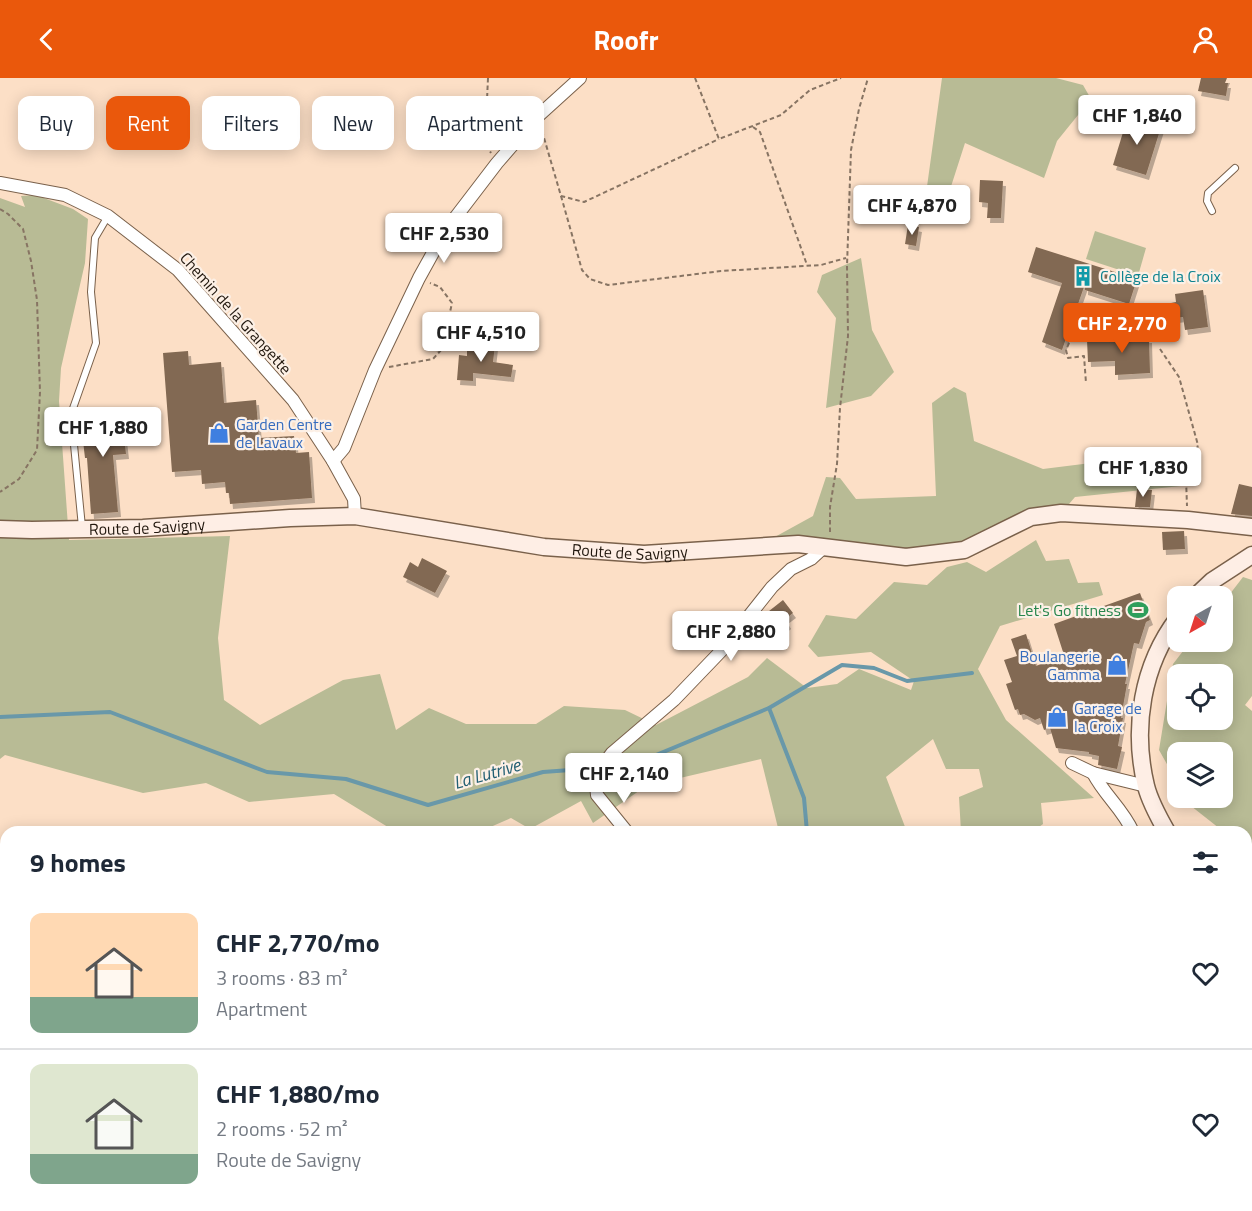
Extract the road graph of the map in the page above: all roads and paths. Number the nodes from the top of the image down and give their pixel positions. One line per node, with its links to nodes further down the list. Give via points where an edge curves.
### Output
1 (488, 78): 11 (path, via 486,143)
2 (580, 78): 6 (street)
3 (695, 78): 9 (path)
4 (841, 78): 7 (path, via 810,90 781,115)
5 (868, 78): 18 (path, via 851,150)
6 (544, 111)
7 (752, 126): 9 (path); 19 (path, via 760,132)
8 (544, 140): 14 (path)
9 (719, 140): 14 (path, via 584,202)
10 (508, 150): 11 (street)
11 (497, 163): 20 (street, via 445,231)
12 (1235, 168): 16 (lane, via 1208,193)
13 (0, 183): 17 (street, Chemin de la Grangette, via 65,195)
14 (561, 196): 19 (path, via 582,270 591,279 608,285)
15 (0, 209): 26 (path, via 23,229 31,261 37,300 40,392 37,450 19,479)
16 (1212, 211)
17 (108, 216): 25 (street, Chemin de la Grangette, via 178,270 292,400); 30 (lane, via 95,238 91,292 96,343 71,414)
18 (847, 258): 19 (path); 32 (path, via 849,336)
19 (807, 265)
20 (419, 278): 23 (street); 23 (path, via 440,287 452,303 442,350 433,359)
21 (1072, 336): 24 (path, via 1066,350 1068,358 1084,356)
22 (1160, 349): 27 (path, via 1179,377 1198,445 1186,478)
23 (375, 370): 25 (street, via 344,448)
24 (1086, 382)
25 (333, 461): 28 (street, Chemin de la Grangette, via 354,499)
26 (0, 492)
27 (1187, 514)
28 (355, 516): 30 (street, Route de Savigny); 32 (street, Route de Savigny, via 544,547 644,554 798,544)
29 (1252, 527): 32 (street, Route de Savigny, via 1061,513 1031,517 964,550 906,557)
30 (83, 528): 31 (street, Route de Savigny)
31 (0, 529)
32 (827, 547): 39 (street, via 778,581 722,650 674,700 612,753 595,776 597,795)
33 (1251, 556): 34 (street)
34 (1207, 586)
35 (1167, 634): 38 (street, via 1148,673 1142,709)
36 (1072, 763): 37 (street)
37 (1093, 773): 38 (street); 40 (street)
38 (1146, 786): 41 (street)
39 (622, 826)
40 (1130, 826)
41 (1164, 826)

